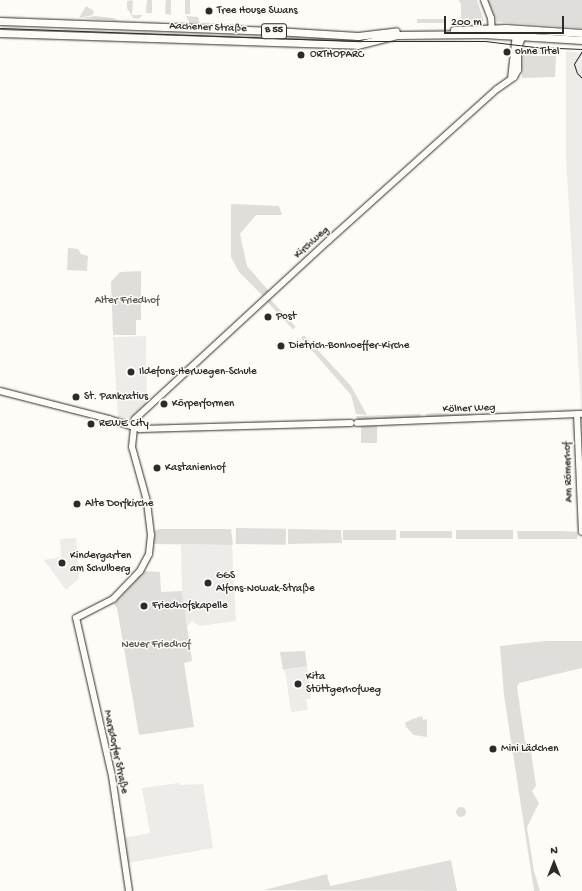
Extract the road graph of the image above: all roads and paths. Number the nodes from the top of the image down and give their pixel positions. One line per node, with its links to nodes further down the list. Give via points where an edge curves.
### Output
1 (484, 0): 5 (street)
2 (0, 21): 4 (main road, Aachener Straße / B 55)
3 (506, 28): 5 (main road, Aachener Straße / B 55); 6 (main road, Aachener Straße / B 55); 9 (street)
4 (252, 30): 5 (main road, Aachener Straße / B 55, via 364,37 395,31); 10 (main road, via 253,36)
5 (492, 31): 9 (main road, Aachener Straße / B 55); 10 (main road, Aachener Straße / B 55, via 397,35 357,45)
6 (523, 32): 8 (main road, Aachener Straße / B 55); 9 (main road, Aachener Straße / B 55); 11 (main road, Aachener Straße / B 55); 12 (street, Kirchweg)
7 (0, 33): 10 (main road, Aachener Straße / B 55)
8 (582, 33)
9 (514, 35): 12 (street, Kirchweg); 13 (street)
10 (248, 40)
11 (582, 40)
12 (518, 48): 13 (street, Kirchweg, via 518,70)
13 (511, 79): 16 (street, Kirchweg, via 333,236 140,414)
14 (0, 391): 16 (street, Kölner Weg, via 109,418)
15 (580, 414): 16 (street, Kölner Weg, via 354,423 144,429); 17 (street, Am Römerhof)
16 (133, 427): 18 (street, Marsdorfer Straße, via 132,446 150,515 149,554 140,571 112,599 76,618 112,776)
17 (582, 530)
18 (129, 891)

